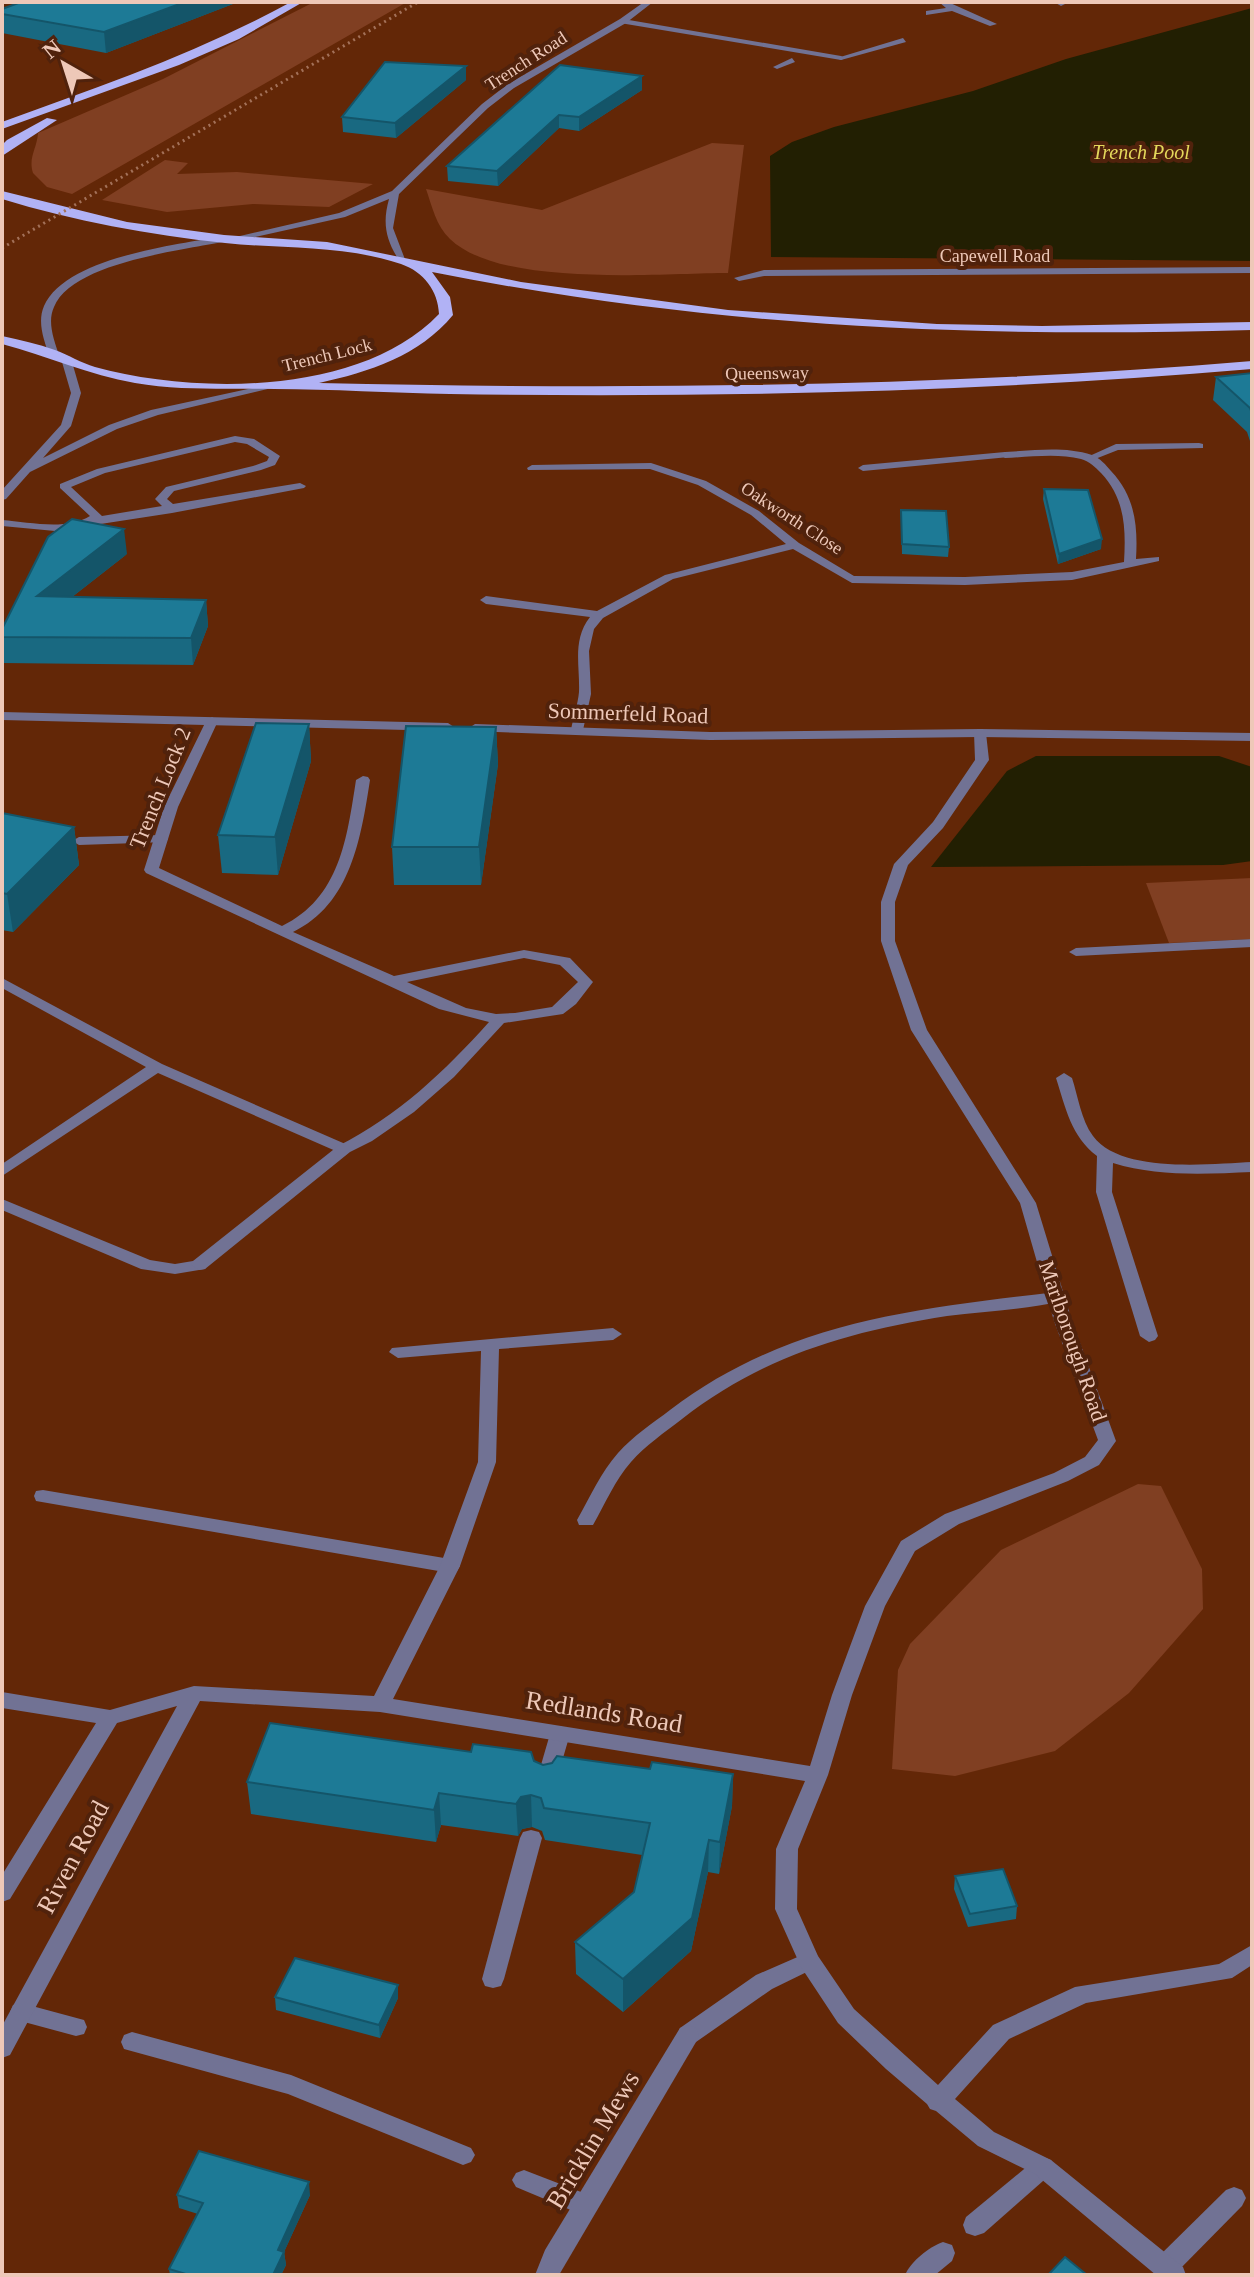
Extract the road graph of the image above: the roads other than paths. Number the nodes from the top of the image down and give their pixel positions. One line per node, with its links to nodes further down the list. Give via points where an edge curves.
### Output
1 (298, 2): 11 (highway, via 235,37)
2 (649, 2): 6 (street, Trench Road)
3 (943, 2): 4 (street)
4 (953, 9): 5 (street); 7 (street)
5 (929, 13)
6 (623, 21): 9 (street); 14 (street, Trench Road, via 511,86)
7 (993, 24)
8 (903, 40): 9 (street, via 841,58)
9 (810, 52): 10 (street)
10 (777, 67)
11 (108, 89): 12 (highway); 13 (highway, via 25,133)
12 (2, 124)
13 (2, 152)
14 (395, 193): 16 (street, via 331,218); 17 (street, via 386,220 389,235)
15 (2, 195): 16 (highway, via 127,226)
16 (228, 239): 17 (highway, via 327,246); 22 (street, via 108,266 55,293 46,328)
17 (408, 262): 20 (highway, via 601,299 846,323); 24 (highway, Trench Lock, via 447,297 446,315 421,339 354,369)
18 (1252, 270): 19 (street, Capewell Road, via 764,273)
19 (739, 278)
20 (1252, 326)
21 (2, 340): 22 (highway, Trench Lock)
22 (61, 358): 24 (highway, Trench Lock, via 98,372 183,385); 29 (street, via 75,403 66,426)
23 (1252, 365): 24 (highway, Queensway, via 1004,384 761,392)
24 (278, 386): 29 (street, via 155,412)
25 (1199, 446): 26 (street, via 1116,447)
26 (1090, 458): 28 (street, via 1005,455); 37 (street, via 1117,481 1129,509)
27 (532, 468): 35 (street, Oakworth Close, via 651,466 702,483 755,513)
28 (863, 468)
29 (30, 469): 31 (street)
30 (300, 486): 32 (street)
31 (2, 497)
32 (172, 510): 34 (street); 34 (street, via 161,499 170,489 257,468 275,456 250,441 235,439 101,471 64,486 97,516)
33 (2, 523): 34 (street, via 55,528)
34 (85, 524)
35 (795, 545): 37 (street, Oakworth Close, via 852,579 1072,576); 39 (street, via 669,577)
36 (1155, 559): 37 (street, Oakworth Close)
37 (1130, 564)
38 (486, 600): 39 (street)
39 (599, 615): 42 (street, via 588,628 583,651 585,694)
40 (2, 716): 41 (street, Sommerfeld Road)
41 (212, 721): 42 (street, Sommerfeld Road); 46 (street, Trench Lock 2)
42 (577, 730): 43 (street, Sommerfeld Road, via 710,736)
43 (980, 733): 44 (street, Sommerfeld Road); 61 (street, Marlborough Road, via 982,760 938,825 901,864 888,902 888,941 919,1030 1028,1203)
44 (1252, 737)
45 (363, 780): 48 (street, via 357,819 328,898 309,918)
46 (161, 839): 47 (street); 48 (street, Trench Lock 2, via 151,870)
47 (79, 841)
48 (282, 932): 51 (street, Trench Lock 2)
49 (1252, 943): 50 (street)
50 (1076, 952)
51 (392, 981): 53 (street, Trench Lock 2, via 454,1012); 53 (street, Trench Lock 2, via 524,954 565,961 586,982 561,1009)
52 (2, 982): 54 (street)
53 (500, 1018): 56 (street, via 457,1068 365,1140)
54 (157, 1067): 56 (street); 59 (street)
55 (1064, 1078): 57 (street, via 1086,1140)
56 (344, 1149): 60 (street, via 199,1265 175,1269 147,1265)
57 (1105, 1157): 58 (street, via 1183,1171); 63 (street, via 1104,1192)
58 (1252, 1167)
59 (2, 1171)
60 (2, 1204)
61 (1056, 1297): 67 (street, via 827,1333 750,1363 686,1404 624,1458); 74 (street, Marlborough Road, via 1107,1441 1092,1461 952,1519 908,1546 875,1606)
62 (613, 1334): 64 (street)
63 (1149, 1336)
64 (490, 1344): 65 (street); 68 (street, via 487,1462)
65 (398, 1352)
66 (43, 1496): 68 (street)
67 (586, 1520)
68 (450, 1566): 71 (street)
69 (194, 1693): 71 (street, Redlands Road); 72 (street, Redlands Road); 81 (street, Riven Road)
70 (2, 1700): 72 (street, Redlands Road)
71 (380, 1704): 73 (street, Redlands Road)
72 (110, 1718): 77 (street, Riven Road)
73 (560, 1734): 74 (street, Redlands Road); 75 (street)
74 (818, 1775): 79 (street, Marlborough Road, via 787,1849 786,1909)
75 (545, 1786)
76 (531, 1838): 80 (street)
77 (2, 1893)
78 (1252, 1954): 85 (street, via 1224,1972 1083,1994 1001,2032)
79 (809, 1961): 85 (street, Marlborough Road, via 846,2016); 90 (street, Bricklin Mews, via 764,1982 688,2035)
80 (493, 1979)
81 (21, 2012): 82 (street); 84 (street, Riven Road)
82 (76, 2027)
83 (132, 2042): 86 (street, via 291,2085)
84 (2, 2048)
85 (938, 2102): 87 (street, Marlborough Road, via 986,2139)
86 (463, 2155)
87 (1043, 2167): 91 (street); 93 (street, Marlborough Road)
88 (524, 2180): 90 (street)
89 (1234, 2198): 93 (street)
90 (585, 2205): 94 (street, Bricklin Mews)
91 (975, 2225)
92 (943, 2253): 95 (street)
93 (1170, 2271)
94 (547, 2275)
95 (917, 2275)

